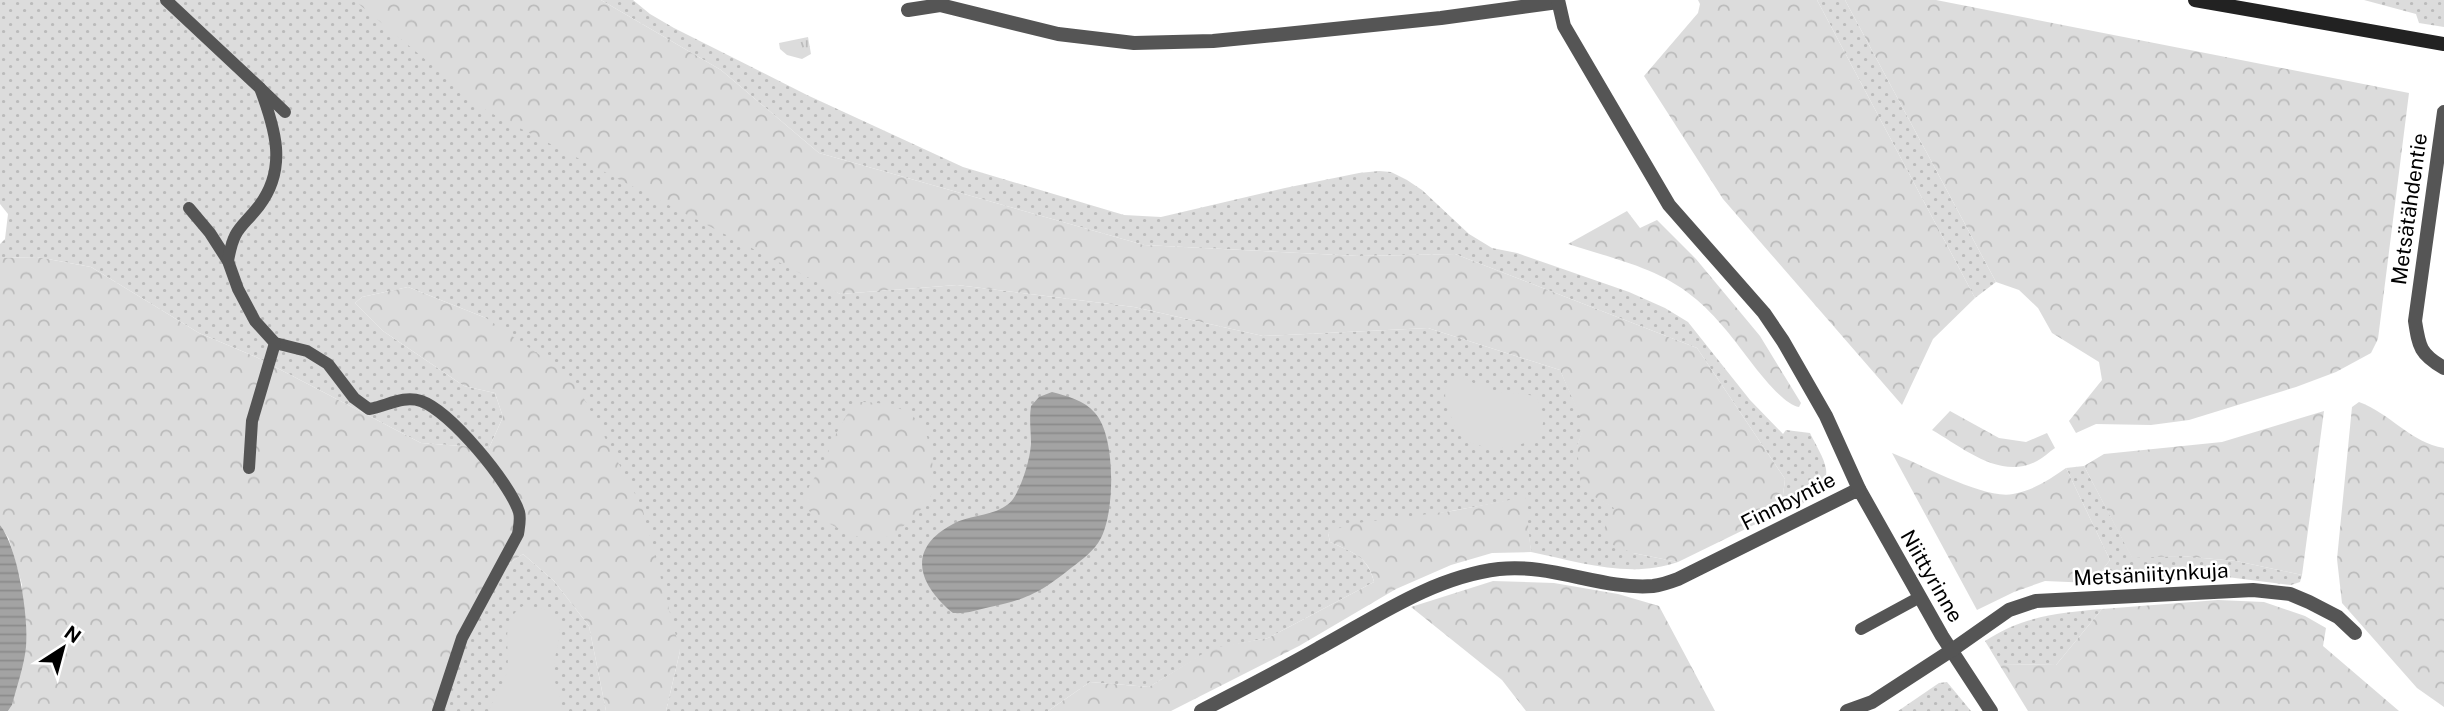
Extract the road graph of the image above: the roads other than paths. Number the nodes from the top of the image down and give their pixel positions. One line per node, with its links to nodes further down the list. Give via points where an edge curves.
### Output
1 (166, 0): 6 (lane)
2 (2195, 0): 5 (main road)
3 (1558, 1): 4 (street, via 1305,32 1137,43 1058,34 940,5); 14 (street, Finnbyntie, via 1564,26 1669,205 1783,341 1826,416)
4 (908, 10)
5 (2444, 44)
6 (260, 88): 7 (lane); 10 (lane, via 273,122 277,159 271,190 241,224 232,239)
7 (285, 112)
8 (2444, 112): 12 (street, Metsätähdentie, via 2415,321 2419,346)
9 (189, 208): 10 (lane)
10 (228, 261): 11 (lane, via 255,321)
11 (275, 343): 13 (lane, via 252,421); 19 (lane, via 307,351 328,364 354,398 369,408 405,398 423,401 468,437 511,494 521,515 518,534 463,638)
12 (2443, 368)
13 (249, 468)
14 (1859, 489): 15 (street, Niittyrinne); 20 (street, Finnbyntie, via 1678,579 1655,586 1528,568 1454,580 1382,611)
15 (1920, 597): 16 (lane); 18 (street, Niittyrinne)
16 (1861, 629)
17 (2355, 633): 18 (street, Metsäniitynkuja, via 2338,617 2290,594 2253,590 2036,601 2009,610)
18 (1952, 650): 21 (street, Niittyrinne, via 1871,702); 22 (street)
19 (438, 711)
20 (1201, 711)
21 (1847, 711)
22 (1991, 711)

